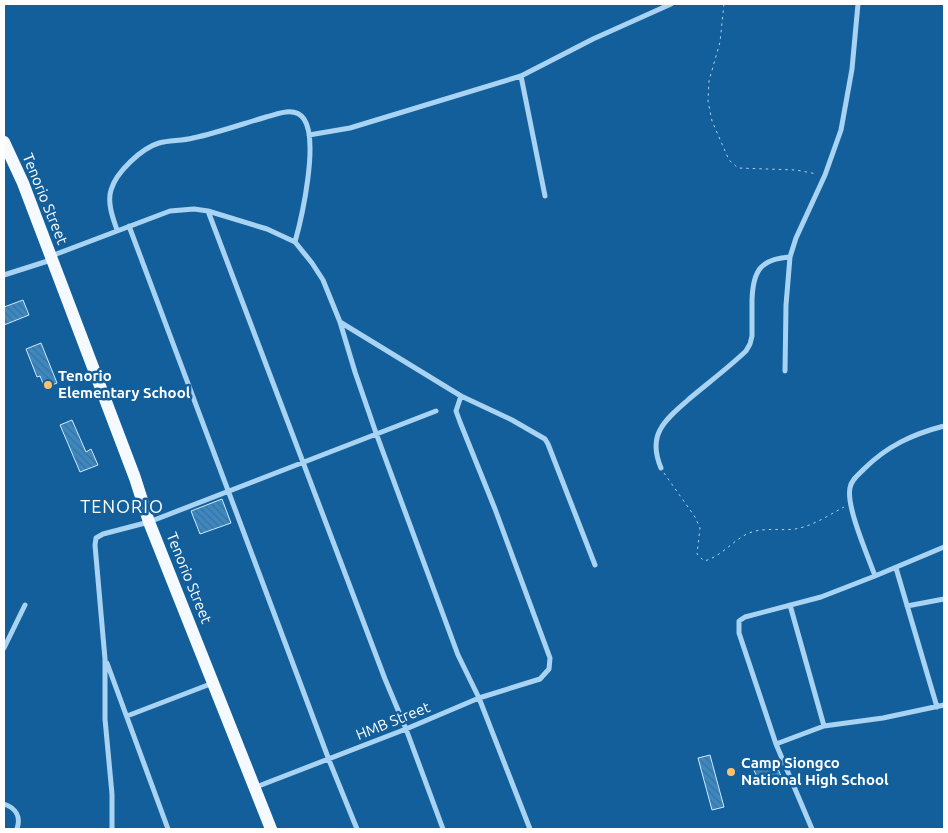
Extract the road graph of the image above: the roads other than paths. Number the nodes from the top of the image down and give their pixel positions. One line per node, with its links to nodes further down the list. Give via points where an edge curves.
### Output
1 (671, 4): 3 (street)
2 (858, 4): 11 (street, via 852,69 841,130)
3 (521, 76): 4 (street, via 350,128); 6 (street)
4 (309, 135): 9 (street, via 303,118 286,112 149,147 128,164 111,190 111,209); 10 (street, via 306,196)
5 (4, 142): 12 (main road, Tenorio Street)
6 (545, 196)
7 (208, 210): 8 (street, via 170,211); 10 (street, via 267,229); 20 (street)
8 (129, 226): 9 (street); 22 (street)
9 (117, 230): 12 (street)
10 (295, 242): 14 (street, via 323,280)
11 (790, 257): 15 (street); 21 (street, via 770,260 756,274 752,336 746,350 665,422 656,444)
12 (51, 258): 13 (street); 23 (main road, Tenorio Street, via 132,469)
13 (4, 275)
14 (340, 322): 16 (street); 19 (street)
15 (785, 371)
16 (461, 396): 25 (street, via 545,439); 35 (street, HMB Street, via 456,411 550,658 549,669 540,679)
17 (436, 411): 19 (street)
18 (944, 426): 27 (street, via 922,432 882,452 851,484 852,504)
19 (376, 434): 20 (street); 35 (street, via 458,655)
20 (304, 463): 22 (street); 40 (street)
21 (662, 468)
22 (228, 490): 23 (street); 42 (street)
23 (149, 522): 33 (street, via 103,534 95,540); 34 (main road, Tenorio Street)
24 (944, 547): 26 (street)
25 (595, 565)
26 (896, 568): 27 (street); 31 (street)
27 (875, 576): 30 (street)
28 (944, 599): 31 (street)
29 (25, 605): 32 (street)
30 (790, 605): 39 (street); 41 (street, via 745,617 738,623)
31 (908, 606): 37 (street)
32 (4, 648)
33 (105, 659): 38 (street); 46 (street)
34 (214, 683): 38 (street); 43 (main road, Tenorio Street)
35 (479, 698): 40 (street, HMB Street); 51 (street)
36 (944, 705): 37 (street)
37 (937, 707): 39 (street)
38 (127, 716): 47 (street)
39 (824, 726): 41 (street)
40 (406, 729): 42 (street, HMB Street); 50 (street)
41 (776, 744): 52 (street)
42 (329, 760): 43 (street, HMB Street); 49 (street)
43 (256, 787): 48 (main road, Tenorio Street)
44 (4, 804): 45 (street, via 17,813)
45 (18, 829)
46 (112, 829)
47 (168, 829)
48 (271, 829)
49 (357, 829)
50 (442, 829)
51 (530, 829)
52 (812, 829)

